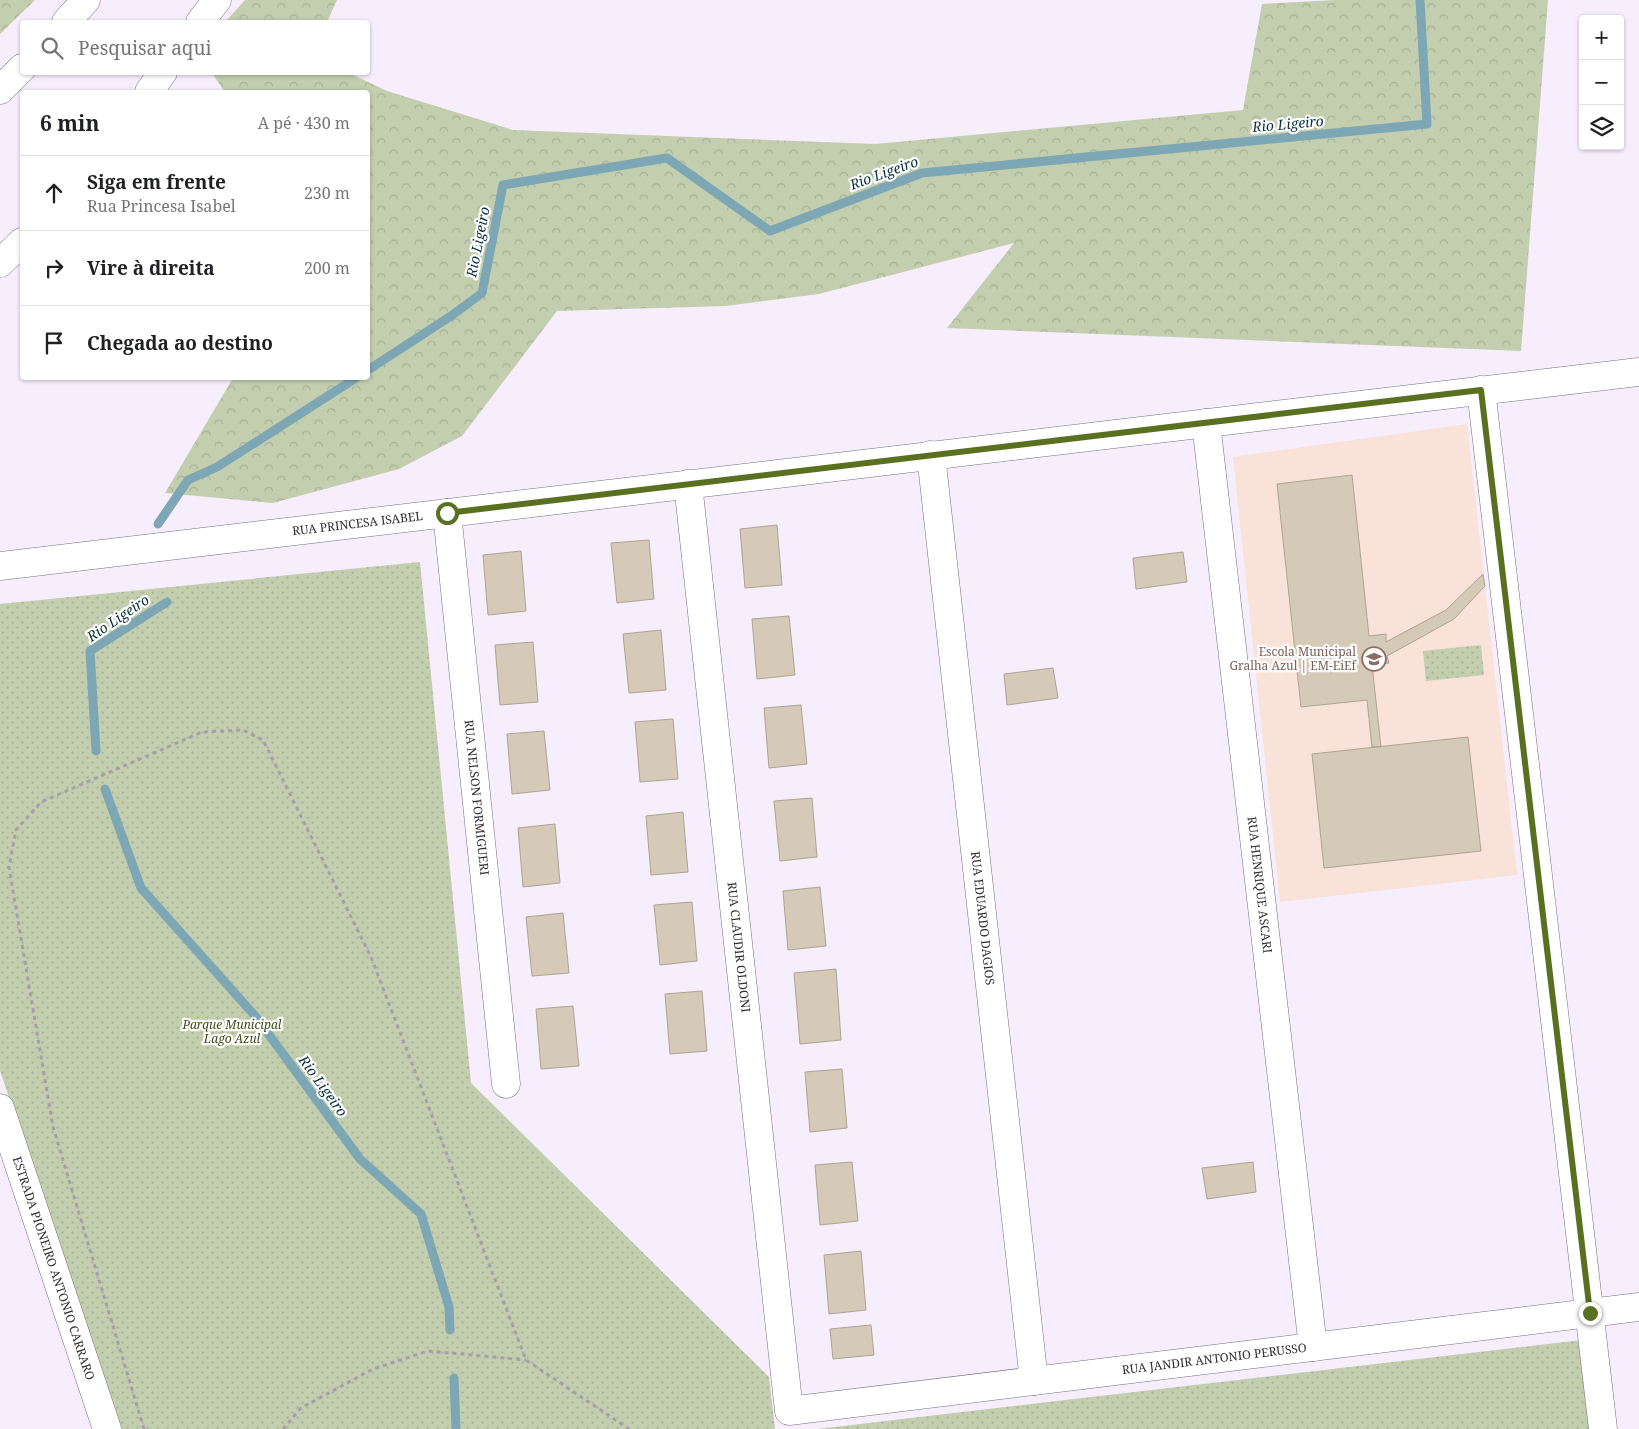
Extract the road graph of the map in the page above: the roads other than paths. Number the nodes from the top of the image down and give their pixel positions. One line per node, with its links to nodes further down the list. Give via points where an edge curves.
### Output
1 (86, 0): 3 (street)
2 (217, 0): 4 (street)
3 (68, 20)
4 (202, 20)
5 (20, 70): 7 (street)
6 (161, 75): 8 (street)
7 (0, 90)
8 (150, 90)
9 (20, 244): 10 (street)
10 (0, 263)
11 (1639, 372): 12 (street, RUA PRINCESA ISABEL)
12 (1481, 390): 13 (street, RUA PRINCESA ISABEL); 21 (street)
13 (1206, 423): 14 (street, RUA PRINCESA ISABEL); 22 (street, RUA HENRIQUE ASCARI)
14 (931, 456): 15 (street, RUA PRINCESA ISABEL); 23 (street, RUA EDUARDO DAGIOS)
15 (688, 484): 16 (street, RUA PRINCESA ISABEL); 24 (street, RUA CLAUDIR OLDONI)
16 (447, 513): 17 (street, RUA PRINCESA ISABEL); 18 (street, RUA NELSON FORMIGUERI)
17 (0, 566)
18 (506, 1084)
19 (0, 1108): 25 (street, ESTRADA PIONEIRO ANTONIO CARRARO)
20 (1639, 1307): 21 (street, RUA JANDIR ANTONIO PERUSSO)
21 (1590, 1313): 22 (street, RUA JANDIR ANTONIO PERUSSO); 26 (street)
22 (1313, 1346): 23 (street, RUA JANDIR ANTONIO PERUSSO)
23 (1034, 1381): 24 (street, RUA JANDIR ANTONIO PERUSSO)
24 (790, 1411)
25 (107, 1429)
26 (1603, 1429)

